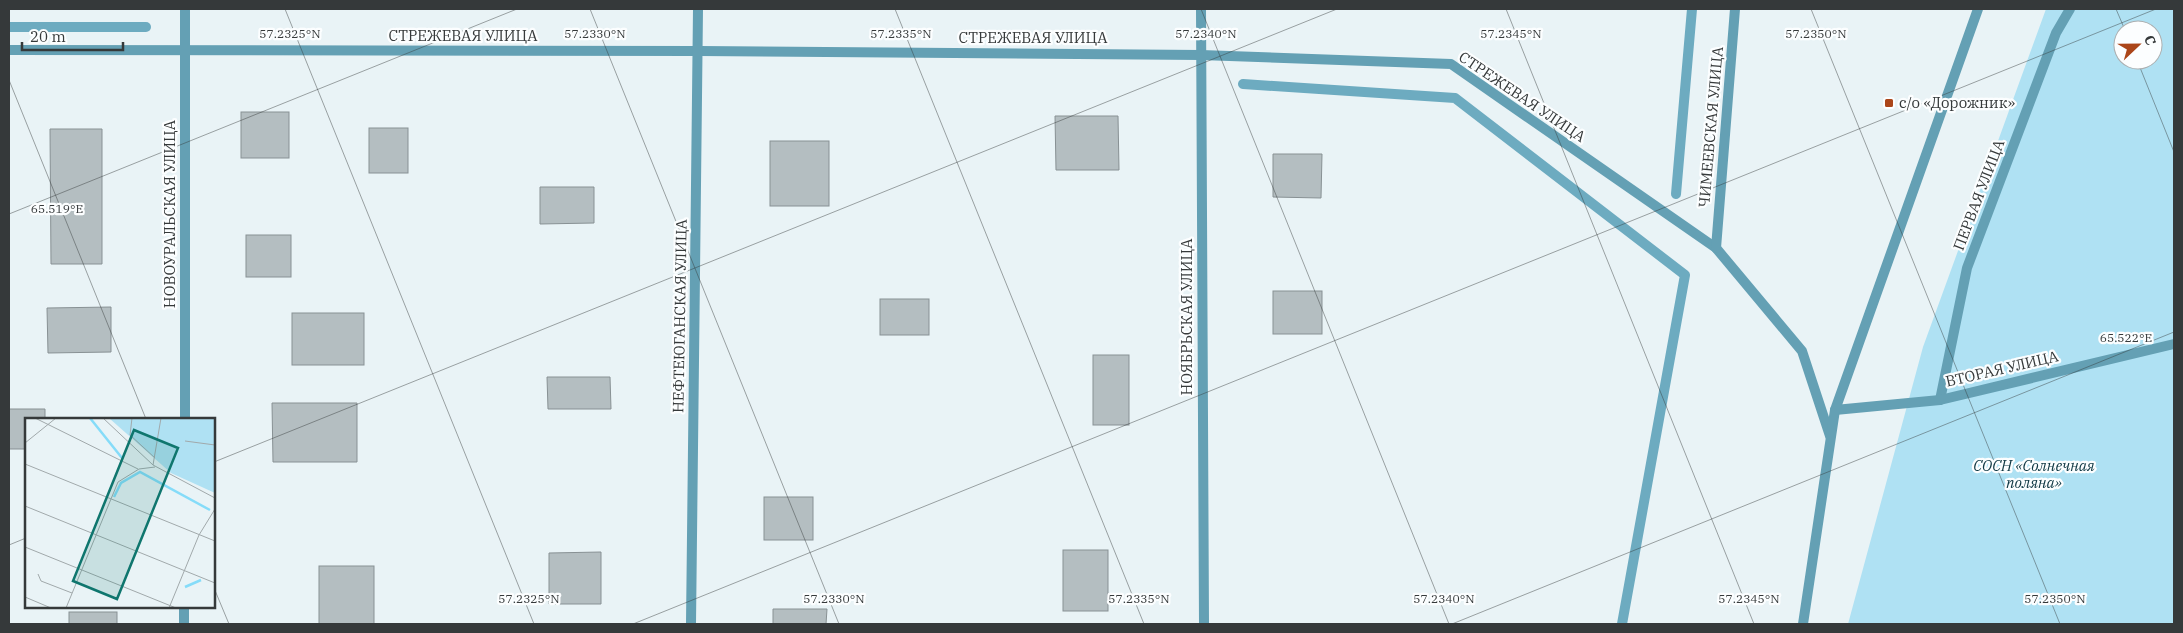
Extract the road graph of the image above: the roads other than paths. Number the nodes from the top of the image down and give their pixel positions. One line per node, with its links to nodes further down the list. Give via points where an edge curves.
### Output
1 (186, 9): 8 (street, НОВОУРАЛЬСКАЯ УЛИЦА)
2 (698, 9): 9 (street, НЕФТЕЮГАНСКАЯ УЛИЦА)
3 (1201, 9): 10 (street, НОЯБРЬСКАЯ УЛИЦА)
4 (1735, 9): 11 (street, ЧИМЕЕВСКАЯ УЛИЦА)
5 (1978, 9): 14 (street)
6 (2070, 9): 13 (street, ПЕРВАЯ УЛИЦА, via 2056,33 1967,268)
7 (9, 50): 8 (street, СТРЕЖЕВАЯ УЛИЦА)
8 (186, 51): 9 (street, СТРЕЖЕВАЯ УЛИЦА); 15 (street, НОВОУРАЛЬСКАЯ УЛИЦА)
9 (699, 51): 10 (street, СТРЕЖЕВАЯ УЛИЦА); 19 (street, НЕФТЕЮГАНСКАЯ УЛИЦА)
10 (1201, 55): 11 (street, СТРЕЖЕВАЯ УЛИЦА, via 1450,64); 20 (street, НОЯБРЬСКАЯ УЛИЦА)
11 (1716, 248): 16 (street, СТРЕЖЕВАЯ УЛИЦА, via 1802,352)
12 (2174, 344): 13 (street, ВТОРАЯ УЛИЦА)
13 (1940, 400): 14 (street, ВТОРАЯ УЛИЦА)
14 (1835, 410): 16 (street)
15 (185, 418)
16 (1830, 436): 21 (street)
17 (184, 608): 18 (street)
18 (184, 624)
19 (692, 624)
20 (1204, 624)
21 (1802, 624)

